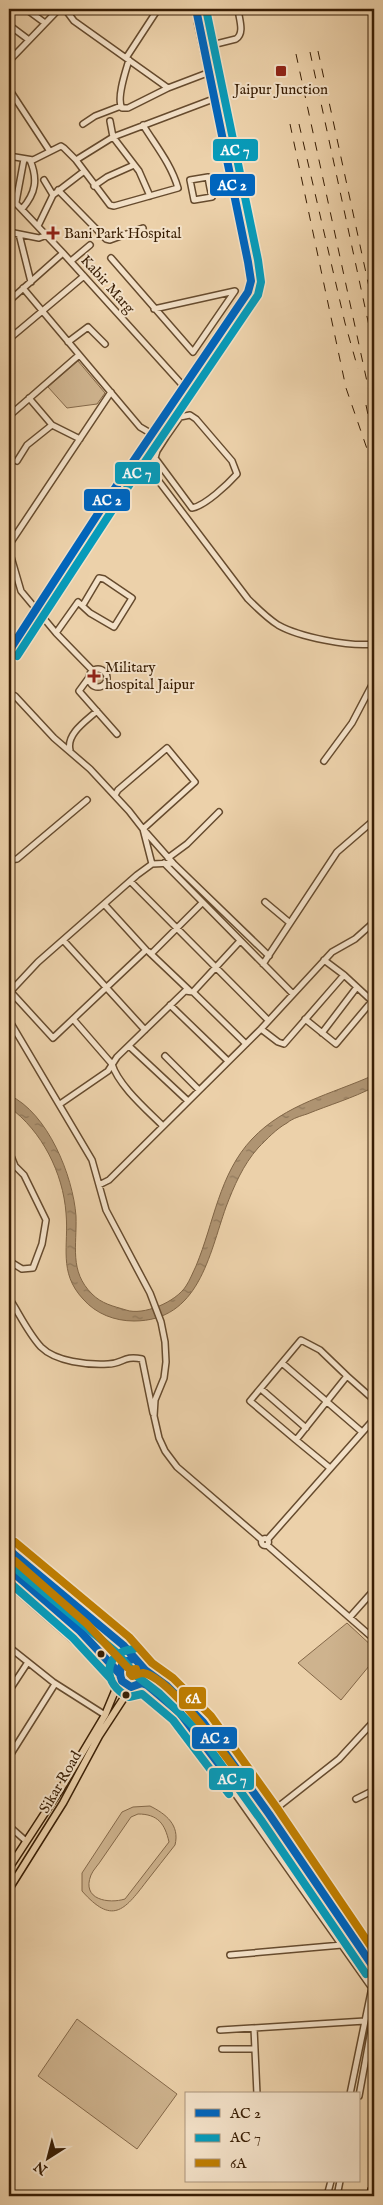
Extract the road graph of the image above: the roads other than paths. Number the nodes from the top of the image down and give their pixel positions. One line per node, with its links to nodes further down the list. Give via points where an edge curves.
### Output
1 (26, 9): 7 (street)
2 (59, 9): 7 (street)
3 (65, 9): 12 (street, via 74,21)
4 (158, 9): 12 (street)
5 (198, 9): 10 (main road); 13 (main road)
6 (238, 9): 10 (street, via 240,36)
7 (45, 23): 9 (street)
8 (9, 25): 9 (street)
9 (29, 40): 11 (street)
10 (208, 46): 57 (main road, via 254,271 252,294)
11 (10, 57)
12 (128, 59): 14 (street); 17 (street)
13 (210, 72): 14 (street); 16 (main road)
14 (168, 88): 17 (street, via 126,108)
15 (9, 89): 22 (street)
16 (216, 98): 20 (street); 29 (main road)
17 (121, 106): 19 (street, via 94,116)
18 (110, 121): 21 (street)
19 (83, 124)
20 (143, 125): 21 (street); 35 (street, via 174,174 178,188)
21 (113, 137): 25 (street); 26 (street)
22 (50, 150): 24 (street); 25 (street, via 64,148)
23 (9, 156): 24 (street)
24 (27, 159): 36 (street); 37 (street, via 36,181)
25 (77, 161): 27 (street)
26 (134, 165): 30 (street); 35 (street, via 146,182)
27 (83, 172): 30 (street); 32 (street)
28 (44, 180): 33 (street)
29 (233, 183): 31 (street); 57 (main road, via 251,281 248,292)
30 (94, 186): 35 (street, via 114,206)
31 (210, 188): 31 (street, via 212,196 194,200 190,180 208,177)
32 (58, 190): 33 (street); 39 (street, via 106,239)
33 (53, 195): 38 (street)
34 (9, 196): 36 (street, Kabir Marg)
35 (150, 196)
36 (16, 202): 37 (street, Kabir Marg)
37 (22, 209): 38 (street, Kabir Marg)
38 (38, 226): 42 (street, Kabir Marg)
39 (143, 228)
40 (9, 232): 41 (street)
41 (19, 234): 42 (street, via 38,238); 48 (street)
42 (47, 235): 44 (street, Kabir Marg)
43 (90, 245): 46 (street)
44 (63, 253): 46 (street, Kabir Marg); 48 (street)
45 (112, 258): 51 (street)
46 (71, 262): 47 (street, Kabir Marg)
47 (84, 276): 52 (street); 59 (street, Kabir Marg)
48 (31, 282): 49 (street)
49 (23, 288): 50 (street); 52 (street)
50 (9, 301)
51 (154, 309): 56 (street, via 192,352); 56 (street, via 234,291)
52 (42, 311): 53 (street); 54 (street)
53 (9, 339)
54 (68, 342): 55 (street, via 88,327); 58 (street)
55 (105, 344)
56 (199, 345): 57 (street)
57 (210, 352): 59 (main road)
58 (79, 355): 60 (street); 61 (street)
59 (185, 389): 64 (main road); 65 (main road)
60 (111, 392): 65 (street, via 140,427); 67 (street)
61 (29, 398): 62 (street); 63 (street)
62 (9, 416)
63 (52, 425): 67 (street); 69 (street, via 27,445)
64 (160, 432): 66 (street); 68 (main road)
65 (152, 434): 68 (main road)
66 (166, 437): 66 (street, via 155,458 192,508 215,494 237,474 232,461 196,418 190,415 180,417)
67 (80, 439): 70 (street)
68 (140, 457): 73 (main road); 75 (street, via 248,599 263,613 279,625 301,633 338,642)
69 (17, 461)
70 (9, 546)
71 (9, 550): 73 (street, via 21,591)
72 (83, 605): 72 (street, via 114,627 132,598 99,578); 74 (street, via 78,602)
73 (38, 612): 74 (street); 76 (main road); 77 (main road)
74 (56, 633): 80 (street, via 91,674 79,691)
75 (374, 644)
76 (9, 651)
77 (9, 662)
78 (374, 680): 83 (street, via 352,723)
79 (15, 696): 82 (street, via 54,738)
80 (97, 711): 81 (street); 82 (street, via 72,736)
81 (117, 734)
82 (70, 750): 84 (street)
83 (324, 762)
84 (115, 795): 88 (street); 88 (street, via 167,748 195,782)
85 (87, 800): 92 (street, via 17,859)
86 (219, 812): 91 (street)
87 (374, 820): 101 (street, via 338,852)
88 (143, 829): 89 (street); 90 (street)
89 (148, 844): 90 (street); 95 (street)
90 (158, 846): 91 (street)
91 (168, 858): 94 (street)
92 (9, 860)
93 (164, 863): 94 (street); 95 (street); 99 (street)
94 (173, 863): 106 (street)
95 (152, 864): 96 (street)
96 (130, 881): 98 (street); 102 (street)
97 (265, 902): 101 (street)
98 (104, 904): 103 (street); 105 (street)
99 (202, 904): 102 (street); 104 (street)
100 (374, 922): 107 (street)
101 (290, 923): 106 (street)
102 (177, 928): 105 (street); 109 (street)
103 (64, 940): 112 (street); 113 (street)
104 (240, 941): 108 (street); 109 (street)
105 (149, 952): 112 (street); 114 (street)
106 (269, 956): 108 (street)
107 (324, 960): 110 (street); 115 (street)
108 (263, 964): 115 (street)
109 (216, 967): 114 (street); 120 (street)
110 (344, 975): 111 (street); 118 (street)
111 (357, 987): 123 (street); 123 (street, via 372,1002 336,1044)
112 (107, 988): 117 (street); 122 (street)
113 (10, 992): 117 (street, via 52,1038)
114 (191, 992): 116 (street, via 185,991); 124 (street)
115 (293, 994): 120 (street)
116 (170, 1005): 122 (street); 127 (street)
117 (72, 1019): 128 (street)
118 (305, 1019): 121 (street, via 284,1044); 123 (street)
119 (9, 1020): 131 (street)
120 (268, 1020): 121 (street)
121 (261, 1029): 124 (street)
122 (145, 1030): 125 (street)
123 (322, 1032)
124 (246, 1044): 127 (street)
125 (129, 1046): 128 (street); 130 (street)
126 (165, 1056): 129 (street)
127 (228, 1061): 129 (street)
128 (112, 1064): 131 (street, via 108,1071); 132 (street, via 131,1093)
129 (199, 1090): 130 (street)
130 (188, 1101): 132 (street)
131 (60, 1104): 134 (street, via 92,1160)
132 (163, 1126): 134 (street, via 109,1180)
133 (9, 1151): 135 (street, via 46,1220 33,1268 22,1269)
134 (100, 1185): 142 (street, via 106,1210 138,1269 161,1322 166,1362)
135 (9, 1261)
136 (9, 1298): 142 (street, via 41,1346 52,1354 68,1360 107,1364 130,1357 142,1359)
137 (282, 1363): 138 (street, via 301,1340 320,1350); 139 (street); 141 (street)
138 (347, 1376): 140 (street); 141 (street)
139 (260, 1389): 144 (street); 146 (street, via 250,1401)
140 (374, 1400)
141 (327, 1402): 144 (street); 145 (street)
142 (154, 1416): 148 (street, via 159,1438 174,1463)
143 (374, 1419): 145 (street)
144 (306, 1428): 146 (street)
145 (362, 1432): 147 (street)
146 (296, 1440): 147 (street)
147 (330, 1468): 148 (street)
148 (266, 1541): 154 (street)
149 (9, 1550): 157 (main road, via 123,1645)
150 (9, 1561): 175 (main road, bridge, via 189,1714 268,1821)
151 (9, 1570): 160 (main road, via 77,1627)
152 (9, 1588): 164 (street, via 16,1590 102,1662)
153 (374, 1590): 154 (street)
154 (350, 1617): 155 (street)
155 (374, 1639)
156 (9, 1647): 158 (street)
157 (134, 1659): 159 (main road); 160 (main road, via 123,1661)
158 (28, 1662): 162 (street); 165 (street)
159 (145, 1670): 161 (main road); 172 (main road, via 167,1686 203,1722)
160 (120, 1676): 163 (main road, via 124,1684); 164 (main road)
161 (142, 1683): 163 (main road); 168 (main road, via 180,1713)
162 (55, 1684): 166 (street); 169 (street)
163 (131, 1687): 178 (main road, Sikar Road)
164 (118, 1688): 166 (main road)
165 (9, 1691)
166 (105, 1715): 174 (main road)
167 (374, 1721): 172 (street, via 340,1759)
168 (200, 1739): 175 (main road, via 280,1849); 179 (street, via 201,1746)
169 (9, 1757)
170 (374, 1790): 171 (street)
171 (356, 1799)
172 (269, 1814): 176 (main road)
173 (9, 1826): 174 (street)
174 (26, 1841): 177 (main road)
175 (291, 1858): 183 (main road)
176 (302, 1862): 181 (street, via 311,1868); 182 (main road)
177 (9, 1868)
178 (9, 1889)
179 (342, 1945): 180 (street); 183 (street)
180 (230, 1955)
181 (374, 1957)
182 (374, 1968)
183 (373, 1986): 185 (street)
184 (374, 2014): 189 (street)
185 (365, 2021): 186 (street); 188 (street)
186 (254, 2028): 187 (street); 191 (street)
187 (220, 2030)
188 (363, 2030): 189 (street); 193 (street)
189 (370, 2030): 194 (street)
190 (222, 2049): 191 (street)
191 (255, 2049): 192 (street)
192 (256, 2092)
193 (350, 2092)
194 (360, 2092)
195 (331, 2182): 197 (street)
196 (340, 2182): 198 (street)
197 (327, 2196)
198 (337, 2196)

